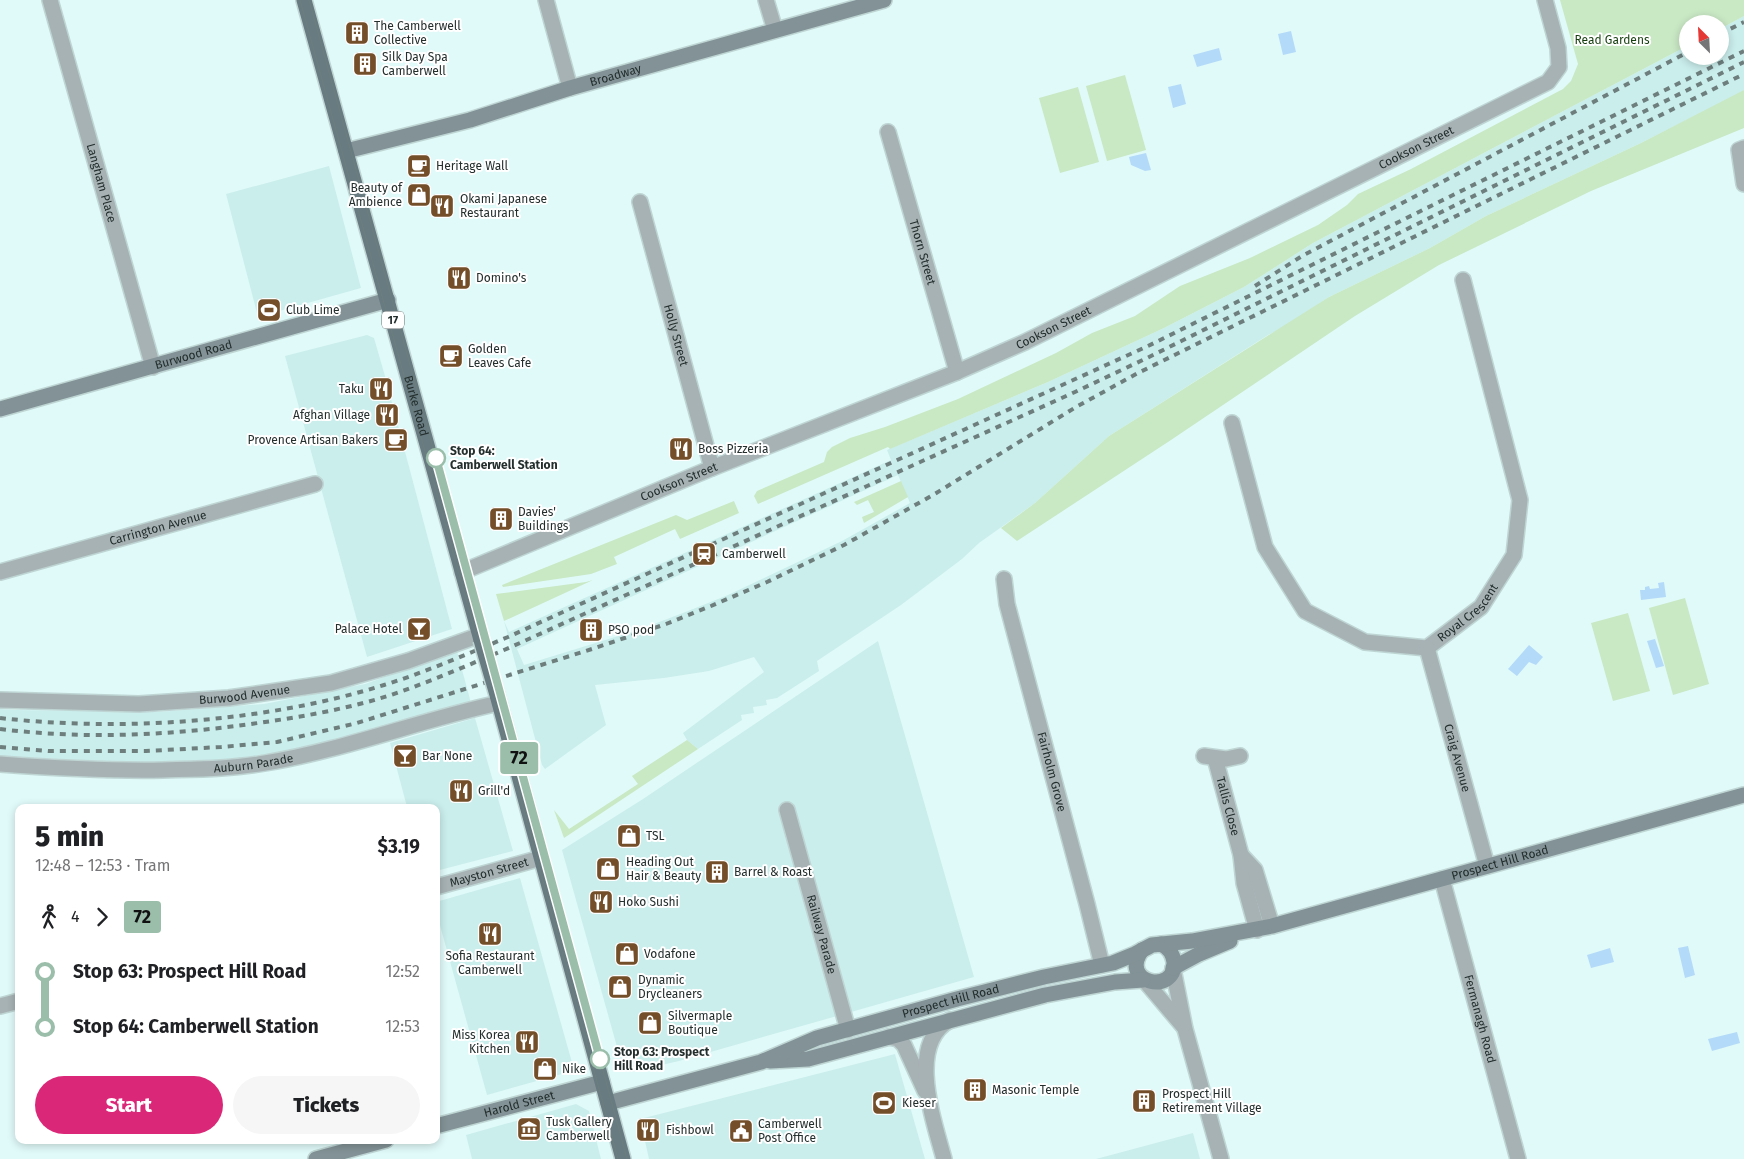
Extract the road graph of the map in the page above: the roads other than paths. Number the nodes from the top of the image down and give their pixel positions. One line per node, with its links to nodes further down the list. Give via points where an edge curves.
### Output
1 (50, 0): 16 (street, Langham Place)
2 (304, 0): 11 (main road, Burke Road / 17)
3 (546, 0): 8 (street)
4 (766, 0): 7 (street)
5 (884, 0): 7 (main road, Broadway)
6 (1545, 0): 17 (street, Cookson Street, via 1558,48 1559,67 1548,82 1024,342)
7 (775, 30): 8 (main road, Broadway)
8 (570, 88): 11 (main road, Broadway, via 470,120)
9 (888, 132): 17 (street, Thorn Street)
10 (1744, 148): 12 (street, via 1739,150)
11 (346, 151): 15 (main road, Burke Road / 17)
12 (1744, 184)
13 (640, 202): 20 (street, Holly Street)
14 (1463, 280): 26 (street, Royal Crescent, via 1520,500 1514,555 1481,607)
15 (388, 300): 16 (main road, Burwood Road); 23 (main road, Burke Road / 17)
16 (153, 367): 18 (main road, Burwood Road)
17 (957, 372): 20 (street, Cookson Street)
18 (0, 409)
19 (1232, 423): 26 (street, Royal Crescent, via 1265,547 1305,611 1365,642)
20 (712, 468): 23 (street, Cookson Street)
21 (315, 484): 22 (street, Carrington Avenue)
22 (0, 572)
23 (462, 572): 25 (main road, Burke Road / 17)
24 (1004, 579): 42 (street, Fairholm Grove, via 1007,604)
25 (481, 637): 27 (main road, Burke Road / 17, bridge); 28 (street, Burwood Avenue, via 331,683 229,698 139,704)
26 (1427, 648): 35 (street, Craig Avenue)
27 (498, 699): 30 (street, Auburn Parade, via 329,749 245,766 122,770); 34 (main road, Burke Road / 17)
28 (0, 700)
29 (1240, 756): 33 (street, Tallis Close, via 1209,757)
30 (0, 764)
31 (1744, 796): 35 (main road, Prospect Hill Road)
32 (788, 810): 58 (street, Railway Parade)
33 (1241, 855): 38 (street, Tallis Close, via 1255,870); 39 (street, Tallis Close, via 1243,878)
34 (541, 858): 37 (street, Mayston Street); 63 (main road, Burke Road / 17)
35 (1487, 866): 36 (main road, Prospect Hill Road)
36 (1442, 879): 38 (main road, Prospect Hill Road); 72 (street, Fermanagh Road)
37 (440, 886)
38 (1272, 926): 39 (main road, Prospect Hill Road)
39 (1256, 930): 40 (main road, Prospect Hill Road); 43 (main road, Prospect Hill Road)
40 (1161, 944): 41 (main road); 43 (main road, via 1172,955)
41 (1142, 950): 42 (main road, Prospect Hill Road); 45 (main road, via 1136,966)
42 (1102, 966): 44 (main road, Prospect Hill Road); 46 (main road, via 1106,978)
43 (1173, 968): 45 (main road, via 1163,980); 57 (street)
44 (1058, 974): 47 (main road, Prospect Hill Road); 48 (main road)
45 (1144, 980): 46 (main road, Prospect Hill Road); 57 (street)
46 (1115, 982): 48 (main road, Prospect Hill Road)
47 (1013, 985): 49 (main road, Prospect Hill Road); 51 (main road)
48 (1061, 992): 51 (main road, Prospect Hill Road)
49 (974, 994): 53 (main road); 55 (main road, Prospect Hill Road)
50 (15, 1001): 52 (street)
51 (1018, 1002): 53 (main road, Prospect Hill Road)
52 (0, 1006)
53 (980, 1012): 54 (main road, Prospect Hill Road)
54 (950, 1020): 56 (main road, Prospect Hill Road); 61 (street, via 936,1032)
55 (880, 1021): 56 (main road, via 909,1022); 58 (main road, Prospect Hill Road)
56 (920, 1028): 59 (main road, Prospect Hill Road); 61 (street, via 926,1041)
57 (1186, 1029): 71 (street)
58 (848, 1030): 60 (main road); 62 (main road, Prospect Hill Road, via 808,1042)
59 (889, 1037): 60 (main road, Prospect Hill Road); 65 (street, via 906,1048)
60 (853, 1047): 62 (main road, Prospect Hill Road, via 808,1059)
61 (927, 1056): 65 (street)
62 (761, 1062): 64 (main road, Prospect Hill Road)
63 (602, 1082): 64 (main road, Burke Road / 17); 66 (main road, Harold Street)
64 (608, 1103): 69 (main road, Burke Road / 17)
65 (930, 1104): 70 (street)
66 (440, 1125)
67 (371, 1144): 68 (main road)
68 (316, 1159)
69 (623, 1159)
70 (944, 1159)
71 (1220, 1159)
72 (1518, 1159)

